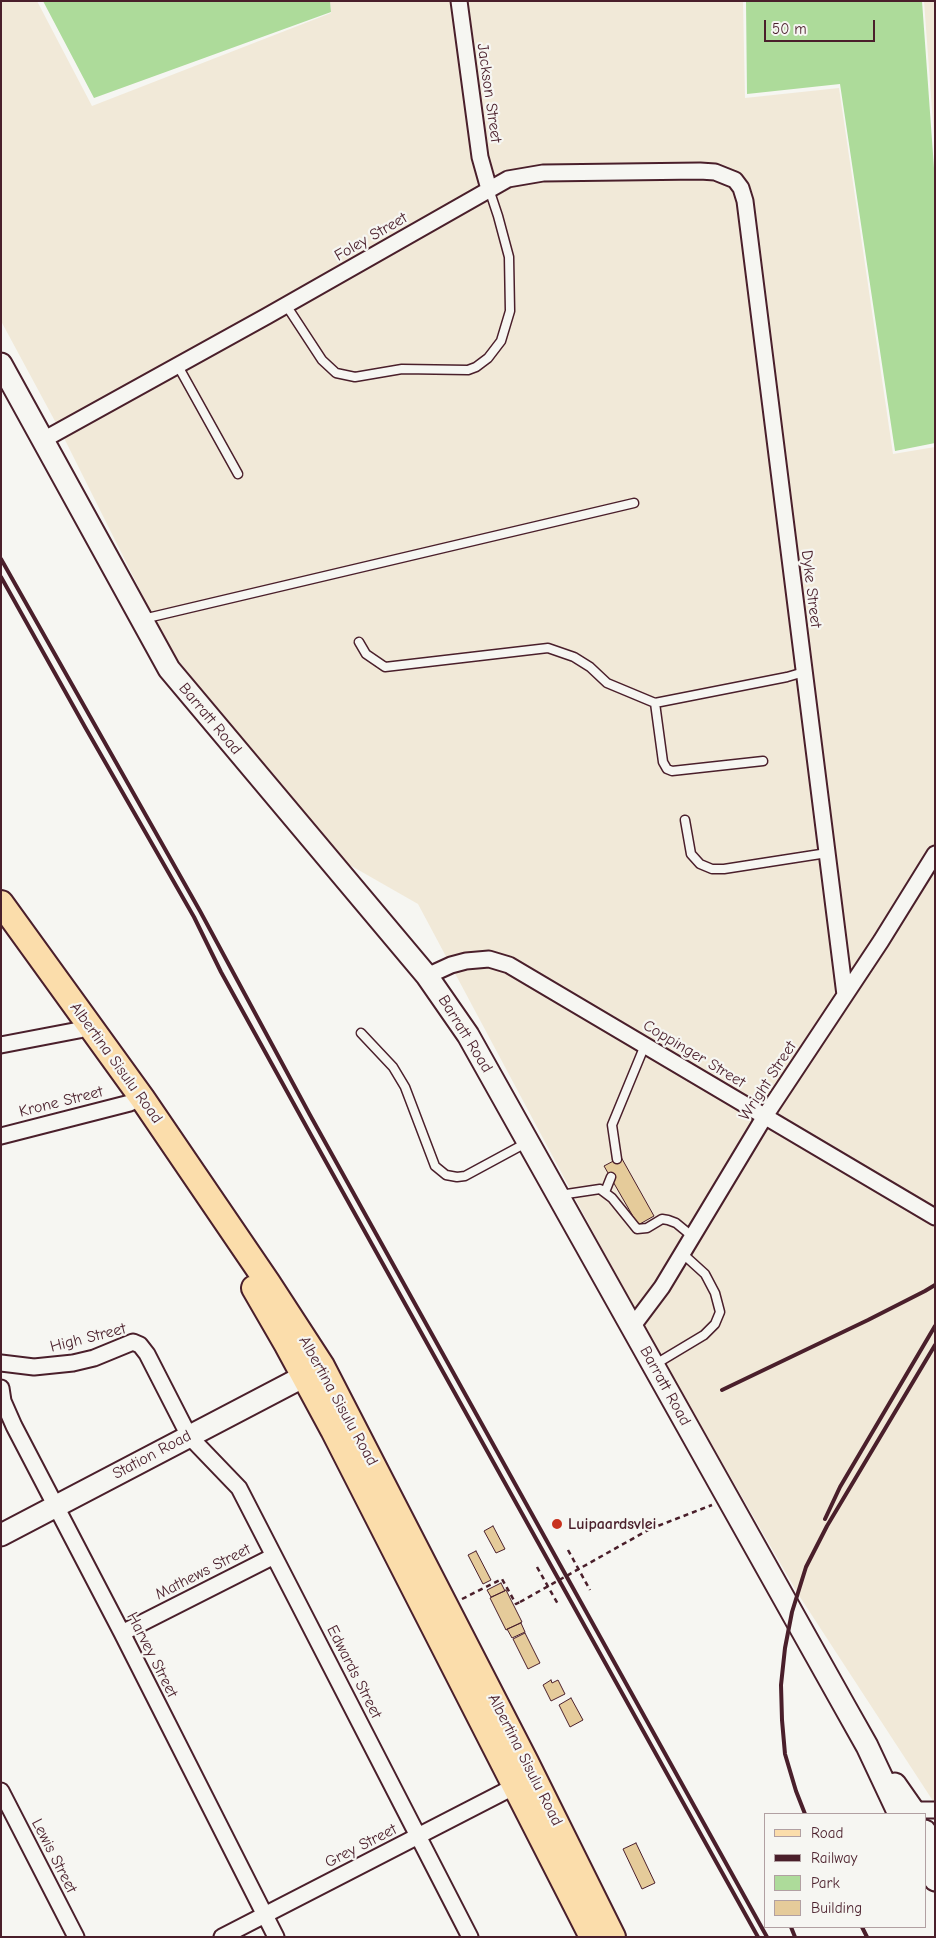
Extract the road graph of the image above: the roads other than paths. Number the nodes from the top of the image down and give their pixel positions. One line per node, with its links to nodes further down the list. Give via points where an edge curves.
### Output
1 (459, 1): 3 (street, Jackson Street, via 480,157)
2 (740, 188): 3 (street, Foley Street, via 726,175 700,170 529,175 508,179); 12 (street, Dyke Street, via 745,201)
3 (489, 189): 4 (street, Foley Street); 4 (lane, via 509,256 510,311 501,341 476,367 468,370 402,369 355,377 336,373 322,360)
4 (286, 305): 6 (street, Foley Street)
5 (1, 364): 7 (main road, Barratt Road)
6 (178, 366): 7 (street, Foley Street); 8 (lane)
7 (43, 440): 10 (main road, Barratt Road)
8 (238, 474)
9 (634, 503): 10 (lane)
10 (141, 620): 20 (main road, Barratt Road, via 184,688)
11 (360, 642): 13 (lane, via 366,654 385,667 548,648 574,656 607,683)
12 (804, 672): 13 (lane); 16 (street, Dyke Street)
13 (655, 704): 14 (lane, via 663,762 667,769)
14 (763, 761)
15 (685, 820): 16 (lane, via 691,854 712,870)
16 (827, 853): 21 (street, Dyke Street)
17 (935, 854): 21 (street, Wright Street)
18 (1, 903): 22 (main road, Albertina Sisulu Road)
19 (1, 923): 22 (main road, Albertina Sisulu Road)
20 (427, 976): 24 (street, Coppinger Street, via 466,960 501,962); 29 (main road, Barratt Road, via 468,1035)
21 (845, 995): 27 (street, Wright Street)
22 (84, 1028): 25 (street); 26 (main road, Albertina Sisulu Road); 40 (main road, Albertina Sisulu Road, via 142,1098 268,1284)
23 (361, 1033): 29 (lane, via 393,1067 405,1086 435,1166 446,1175 466,1176)
24 (645, 1045): 27 (street, Coppinger Street); 30 (lane, via 612,1125)
25 (1, 1046)
26 (130, 1103): 28 (street, Krone Street); 40 (main road, Albertina Sisulu Road)
27 (765, 1116): 34 (street, Coppinger Street); 35 (street, Wright Street)
28 (1, 1136)
29 (528, 1142): 33 (main road, Barratt Road)
30 (618, 1159)
31 (611, 1177): 32 (lane)
32 (605, 1192): 33 (lane, via 593,1188); 35 (lane, via 637,1230 662,1219 676,1223)
33 (558, 1195): 37 (main road, Barratt Road)
34 (935, 1217)
35 (694, 1238): 36 (street, Wright Street)
36 (683, 1254): 37 (street, Wright Street); 39 (lane, via 705,1274 720,1312 715,1324 704,1335)
37 (632, 1327): 39 (main road, Barratt Road)
38 (1, 1363): 42 (street, High Street, via 34,1367 72,1364 133,1342 147,1354)
39 (653, 1365): 49 (main road, Barratt Road, via 867,1746)
40 (313, 1371): 42 (main road, Station Road); 47 (main road, Albertina Sisulu Road, via 433,1596)
41 (1, 1388): 43 (street, Harvey Street, via 14,1426)
42 (189, 1436): 43 (main road, Station Road); 45 (street, Edwards Street, via 239,1488)
43 (55, 1507): 44 (main road, Station Road); 46 (street, Harvey Street)
44 (1, 1535)
45 (274, 1556): 46 (street, Mathews Street); 51 (street, Edwards Street)
46 (122, 1633): 55 (street, Harvey Street)
47 (524, 1781): 51 (street, Grey Street); 60 (main road, Albertina Sisulu Road); 61 (main road, Albertina Sisulu Road)
48 (1, 1791): 56 (street, Lewis Street)
49 (916, 1812)
50 (926, 1833): 52 (main road)
51 (418, 1836): 55 (street, Grey Street); 59 (street, Edwards Street)
52 (935, 1849)
53 (926, 1864): 54 (main road)
54 (935, 1880)
55 (265, 1915): 57 (street, Grey Street); 58 (street, Harvey Street)
56 (76, 1937)
57 (222, 1937)
58 (276, 1937)
59 (470, 1937)
60 (592, 1937)
61 (612, 1937)

